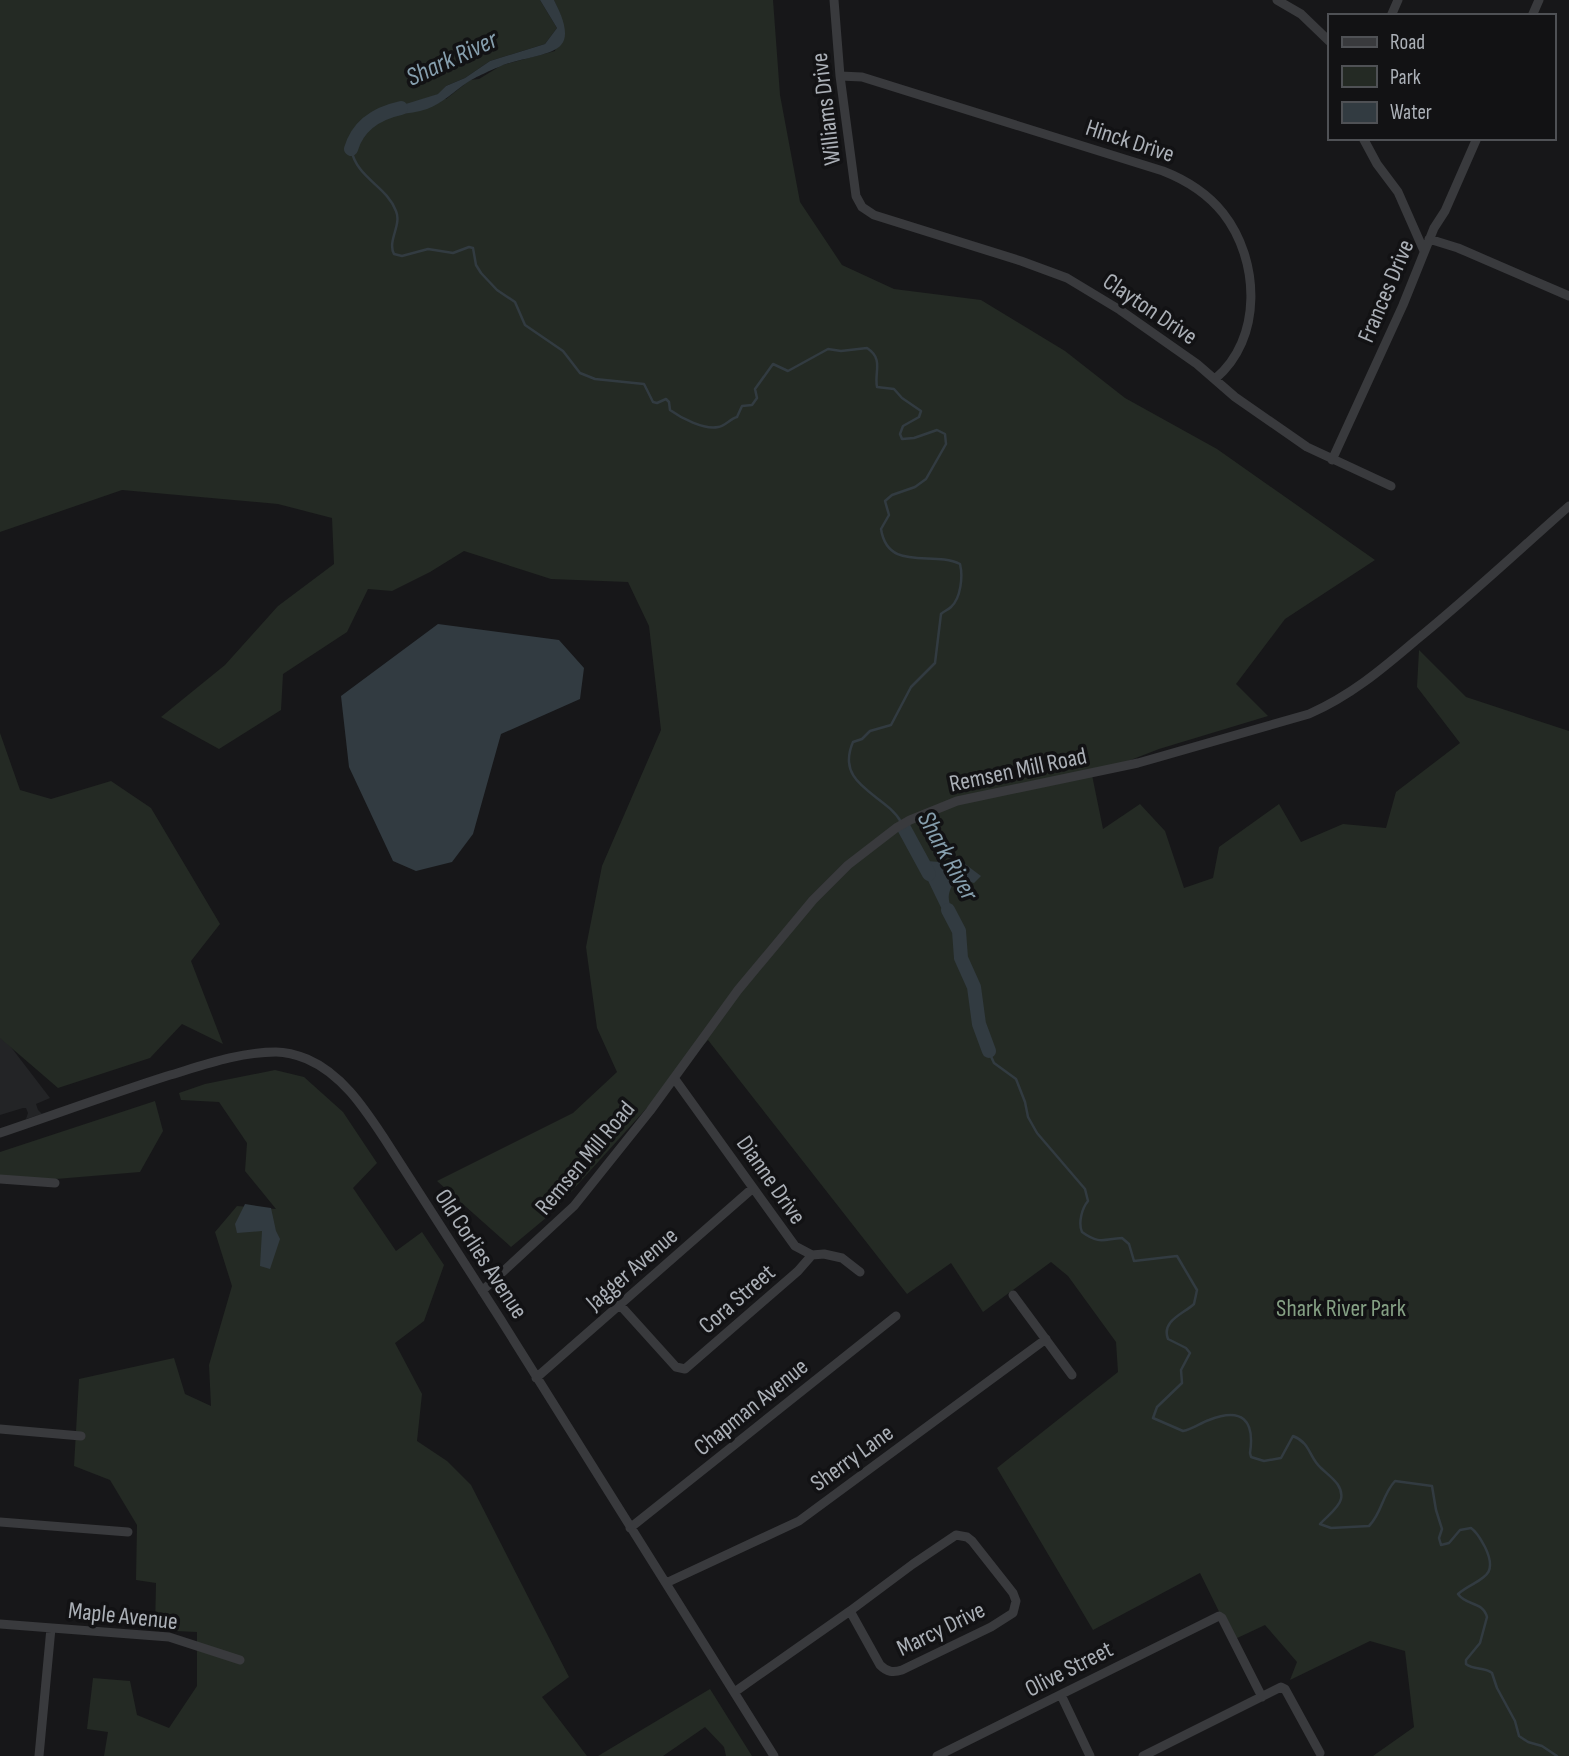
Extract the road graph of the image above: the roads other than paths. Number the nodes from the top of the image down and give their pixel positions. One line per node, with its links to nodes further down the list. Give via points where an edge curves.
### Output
1 (834, 0): 4 (street, Williams Drive)
2 (1278, 0): 3 (street)
3 (1328, 40)
4 (840, 76): 7 (street, Williams Drive, via 856,196); 11 (street, Hinck Drive, via 862,77 1163,171 1204,194 1237,235 1251,285 1243,340 1226,370)
5 (1364, 140): 9 (street, via 1398,192)
6 (1476, 140): 8 (street, Frances Drive)
7 (865, 210): 11 (street, Clayton Drive, via 1067,278)
8 (1429, 239): 9 (street, Frances Drive); 10 (street)
9 (1424, 251): 12 (street, Frances Drive)
10 (1569, 296)
11 (1215, 379): 12 (street, Clayton Drive, via 1272,425)
12 (1332, 460): 13 (street, Clayton Drive)
13 (1391, 486)
14 (1569, 506): 15 (street, Remsen Mill Road, via 1377,674 1332,704 1138,763 970,798 896,828 848,865 813,900 738,990)
15 (674, 1078): 19 (street, Dianne Drive); 22 (street, Remsen Mill Road, via 574,1206)
16 (0, 1133): 22 (street, Old Corlies Avenue, via 216,1062 267,1053 300,1056 331,1074 365,1110)
17 (0, 1179): 18 (street)
18 (55, 1183)
19 (753, 1188): 20 (street, Dianne Drive, via 795,1247); 24 (street, Jagger Avenue)
20 (812, 1255): 21 (street, Dianne Drive, via 835,1255); 24 (street, Cora Street, via 685,1369 676,1367)
21 (860, 1272)
22 (482, 1291): 28 (street, Old Corlies Avenue)
23 (1013, 1295): 26 (street)
24 (620, 1305): 28 (street, Jagger Avenue)
25 (896, 1316): 32 (street, Chapman Avenue)
26 (1046, 1339): 27 (street); 34 (street, Sherry Lane, via 799,1521)
27 (1072, 1375)
28 (536, 1378): 32 (street, Old Corlies Avenue)
29 (0, 1429): 30 (street)
30 (81, 1436)
31 (0, 1522): 33 (street)
32 (630, 1528): 34 (street, Old Corlies Avenue)
33 (128, 1532)
34 (666, 1583): 39 (street, Old Corlies Avenue)
35 (850, 1611): 35 (street, Marcy Drive, via 956,1535 972,1541 1016,1601 1009,1616 895,1672 880,1665); 39 (street, Marcy Drive)
36 (0, 1624): 37 (street, Maple Avenue)
37 (51, 1628): 38 (street, Maple Avenue, via 169,1636); 43 (street)
38 (240, 1660)
39 (736, 1691): 44 (street, Old Corlies Avenue)
40 (1061, 1695): 41 (street, Olive Street, via 1219,1616); 45 (street, Olive Street); 46 (street)
41 (1262, 1697): 42 (street, via 1285,1689); 47 (street)
42 (1320, 1754)
43 (39, 1756)
44 (774, 1756)
45 (937, 1756)
46 (1090, 1756)
47 (1143, 1756)

